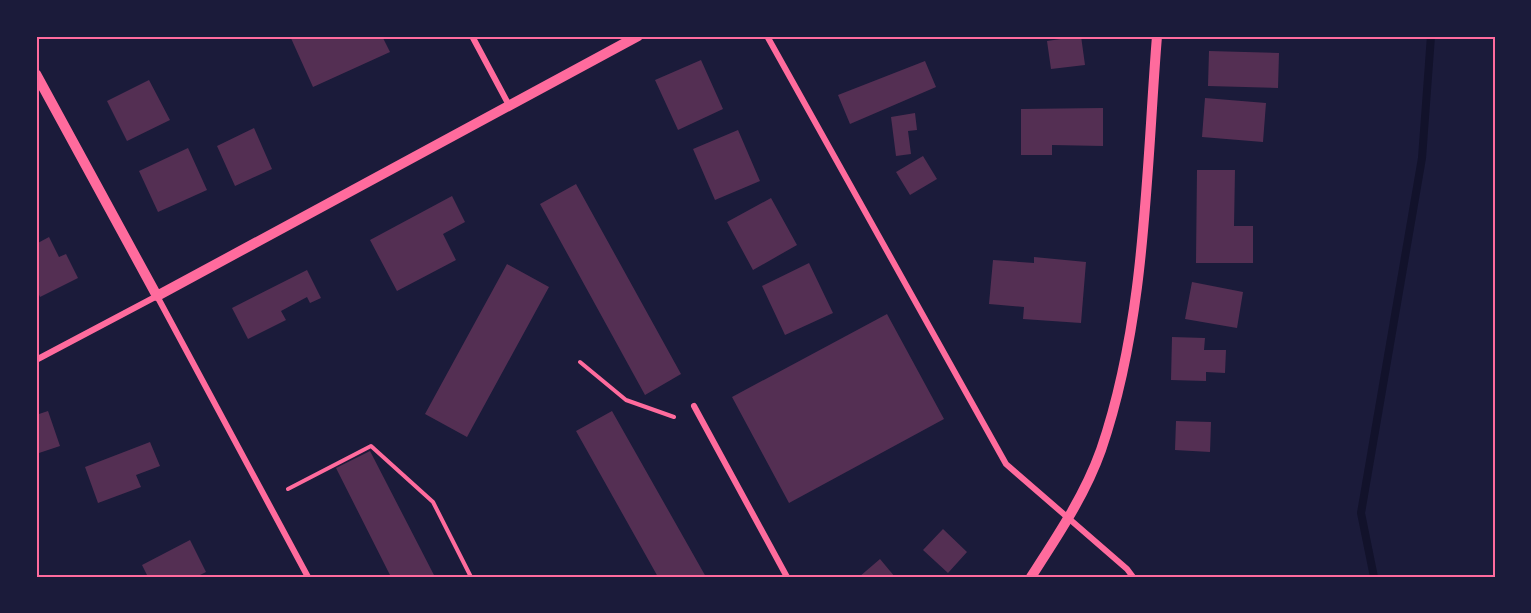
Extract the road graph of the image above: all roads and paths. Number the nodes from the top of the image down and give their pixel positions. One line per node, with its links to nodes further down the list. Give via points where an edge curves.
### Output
1 (472, 36): 6 (street)
2 (638, 36): 6 (street)
3 (767, 36): 13 (street, via 1006,464)
4 (1157, 36): 13 (street, via 1138,281 1122,378 1100,452)
5 (36, 74): 7 (street)
6 (510, 107): 7 (street)
7 (158, 296): 8 (street); 14 (street)
8 (36, 360)
9 (580, 362): 11 (path, via 626,400)
10 (694, 406): 16 (street)
11 (674, 417)
12 (288, 489): 15 (path, via 371,446 433,502)
13 (1069, 519): 17 (street); 18 (street)
14 (308, 577)
15 (471, 577)
16 (787, 577)
17 (1031, 577)
18 (1133, 577)

